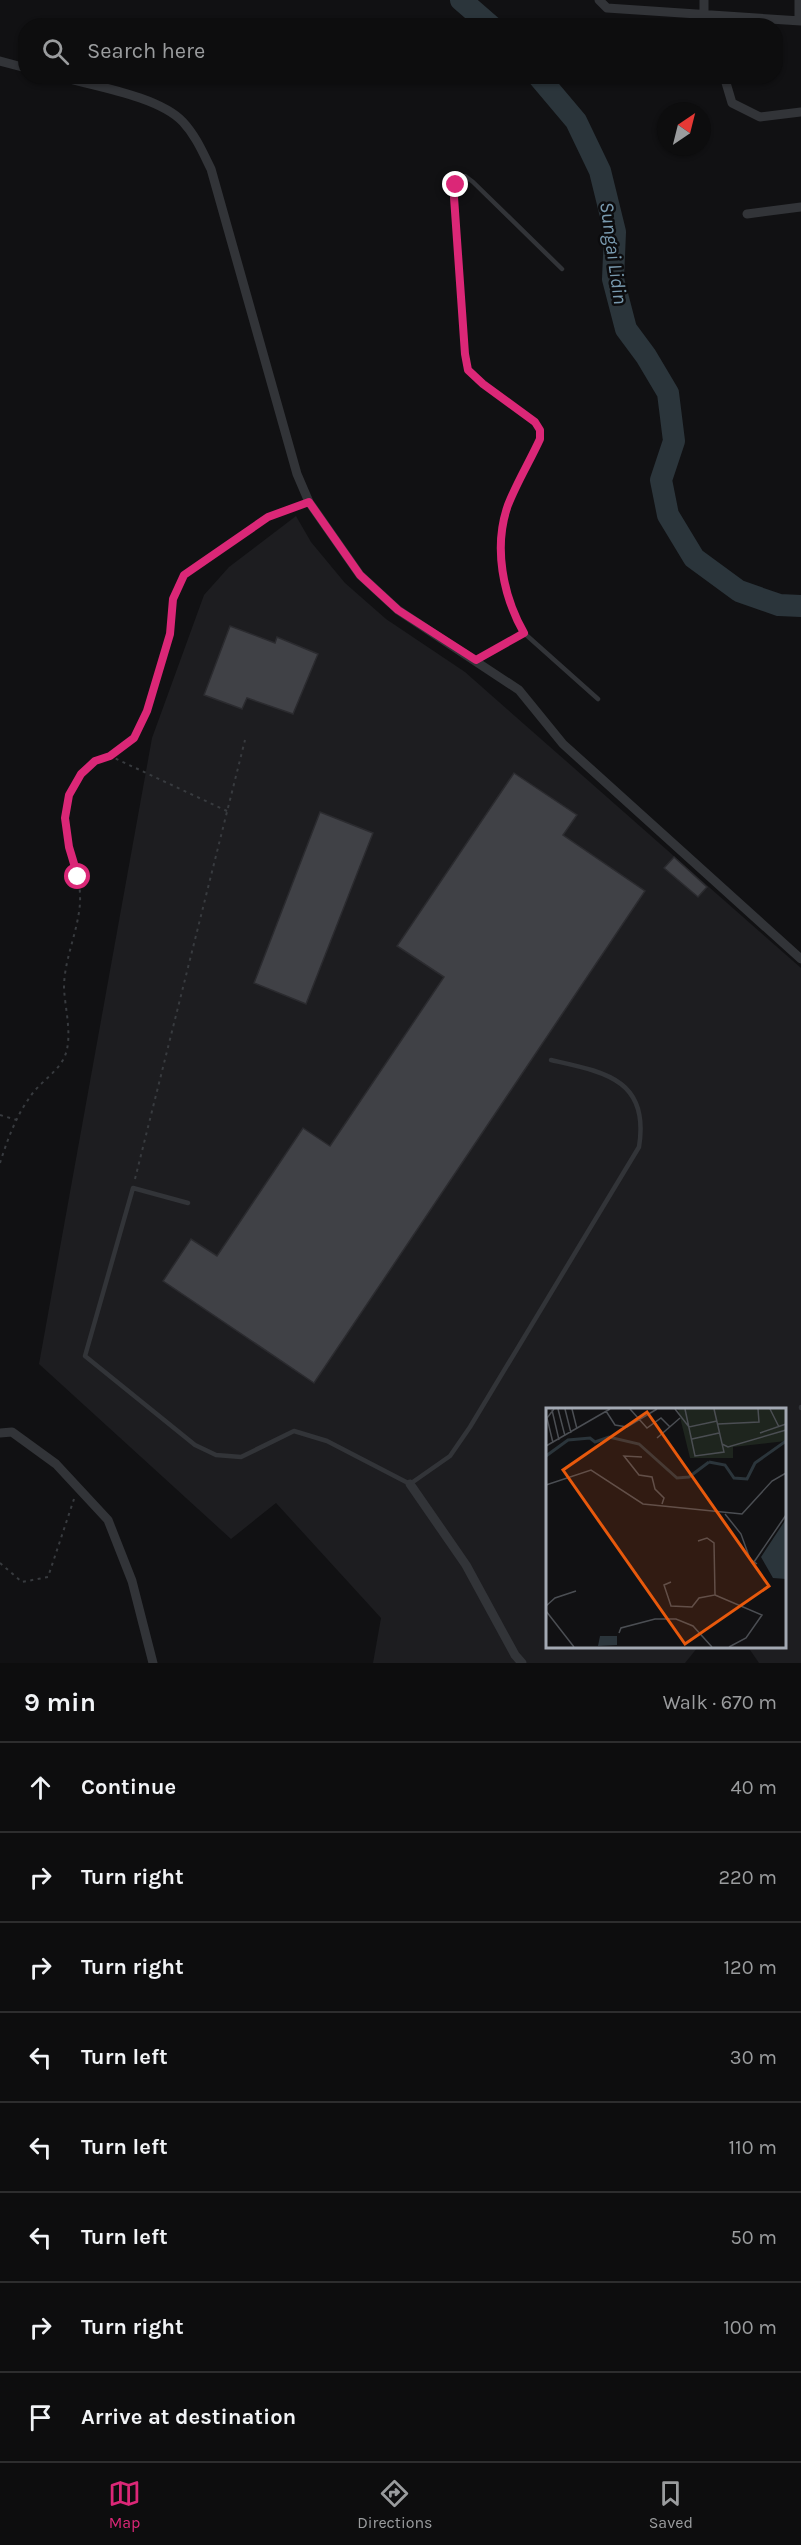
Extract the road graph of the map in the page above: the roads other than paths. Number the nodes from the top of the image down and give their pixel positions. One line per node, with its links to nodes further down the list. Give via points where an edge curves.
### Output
1 (599, 0): 4 (street, via 607,8)
2 (704, 0): 4 (street)
3 (800, 0): 8 (street)
4 (704, 15): 5 (street); 6 (street)
5 (705, 18)
6 (752, 18)
7 (783, 20): 8 (street)
8 (800, 21)
9 (0, 61): 10 (street)
10 (18, 66)
11 (87, 84): 18 (street, via 167,109 181,120 202,149 211,169 297,474 309,502 360,575 398,610)
12 (726, 84): 13 (street, via 732,103 760,117)
13 (801, 112)
14 (801, 207): 15 (street)
15 (747, 214)
16 (562, 269): 17 (lane, via 473,182 465,176 460,179 454,197 468,370 540,430 540,439 508,507 502,530 501,570)
17 (524, 633): 18 (lane); 19 (lane)
18 (476, 660): 20 (street, via 519,690 563,744)
19 (598, 699)
20 (801, 959)
21 (551, 1059): 24 (lane, via 618,1080 639,1105 643,1127 639,1147 470,1427 450,1456)
22 (188, 1203): 24 (lane, via 133,1188 85,1356 195,1445 216,1455 241,1457 294,1431 327,1441)
23 (0, 1433): 25 (street, via 12,1432 56,1464 108,1520 132,1581)
24 (410, 1484): 26 (street, via 466,1565)
25 (153, 1663)
26 (522, 1663)

